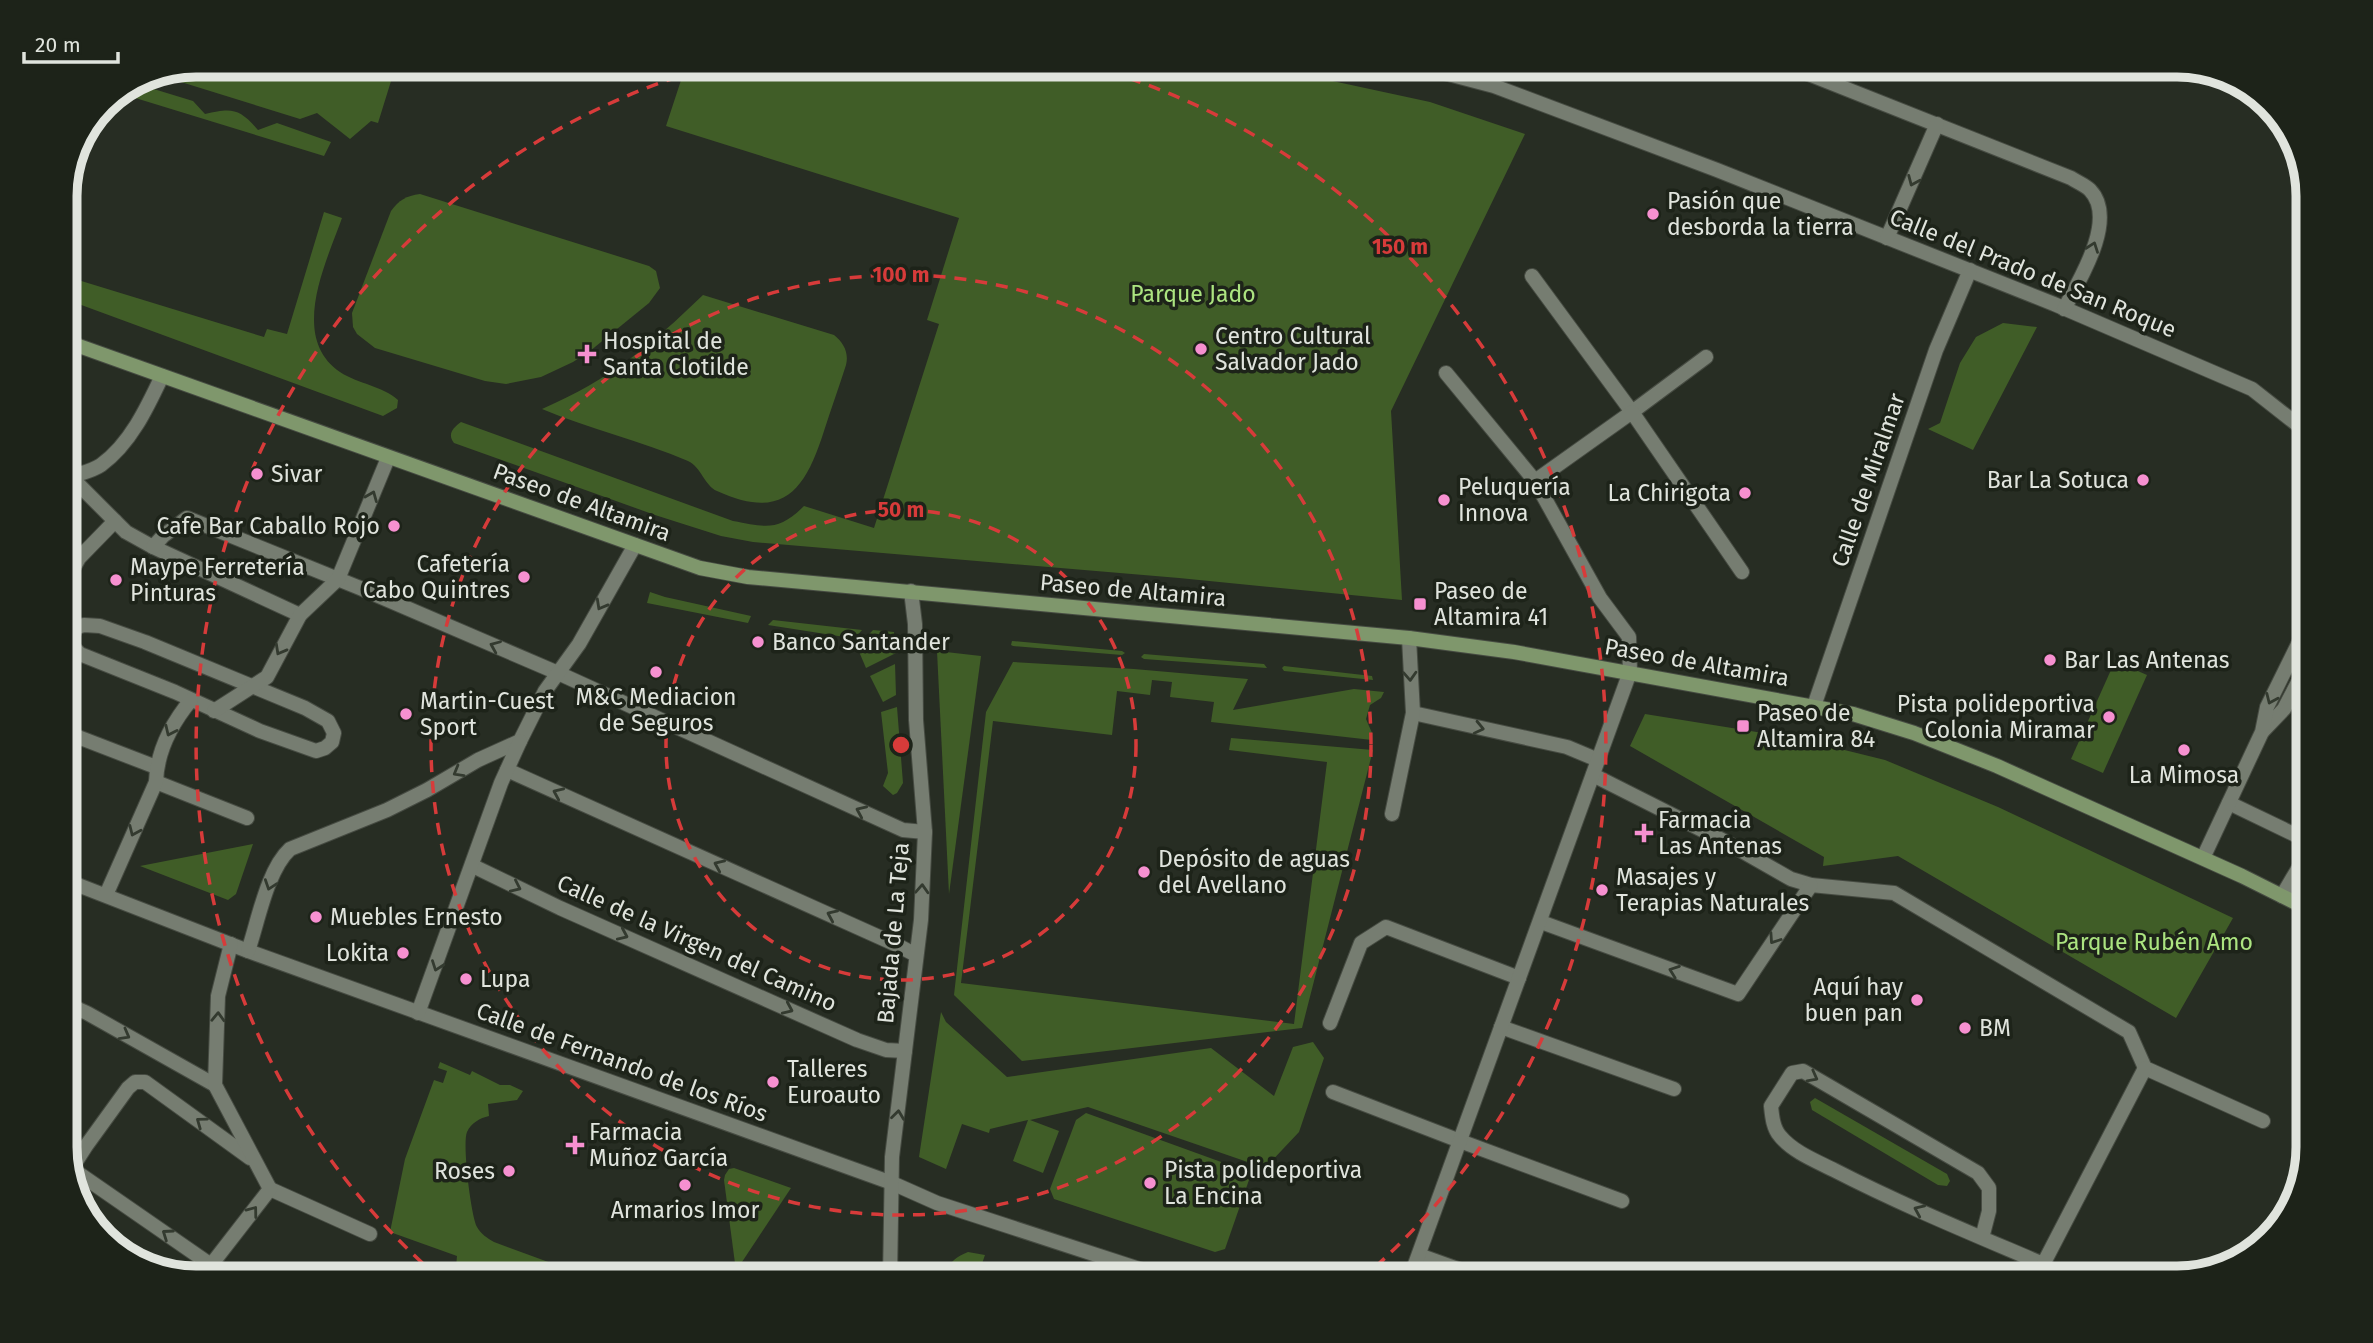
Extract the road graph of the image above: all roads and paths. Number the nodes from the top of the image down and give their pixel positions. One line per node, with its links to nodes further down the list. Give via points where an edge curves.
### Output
1 (1460, 77): 4 (street, Calle del Prado de San Roque, via 1717,170)
2 (1817, 77): 3 (street)
3 (1937, 124): 4 (street, one-way to 4); 7 (street, one-way to 3, via 2096,239 2101,216 2090,190)
4 (1887, 238): 5 (street, Calle del Prado de San Roque)
5 (1970, 270): 7 (street, Calle del Prado de San Roque); 35 (street, Calle de Miralmar, via 1936,350)
6 (1532, 276): 12 (street)
7 (2064, 309): 13 (street, Calle del Prado de San Roque, via 2252,389)
8 (77, 345): 11 (main road, Paseo de Altamira)
9 (1706, 357): 12 (street)
10 (1446, 373): 16 (street)
11 (162, 376): 14 (main road, Paseo de Altamira); 15 (street, via 125,443 99,467)
12 (1632, 412): 16 (street); 22 (street)
13 (2296, 424)
14 (388, 458): 19 (main road, Paseo de Altamira); 23 (street, one-way to 14)
15 (77, 475)
16 (1535, 481): 31 (street, via 1600,598 1629,637)
17 (77, 486): 18 (street)
18 (115, 521): 20 (street); 21 (street)
19 (635, 545): 24 (main road, Paseo de Altamira, via 700,568 748,577); 30 (street, one-way to 30)
20 (153, 547): 23 (street, via 187,518); 25 (street)
21 (77, 562)
22 (1742, 572)
23 (338, 579): 25 (street); 30 (street, one-way to 23)
24 (911, 591): 27 (main road, Paseo de Altamira); 48 (street, Bajada de La Teja)
25 (300, 615): 33 (street, one-way to 33, via 267,677)
26 (77, 627): 33 (street, via 100,626)
27 (1409, 638): 31 (main road, Paseo de Altamira); 37 (street, one-way to 37)
28 (2296, 648): 38 (street, one-way to 38, via 2267,707)
29 (77, 651): 34 (street)
30 (558, 673): 40 (street); 48 (street, one-way to 30, via 902,830)
31 (1630, 673): 35 (main road, Paseo de Altamira); 41 (street)
32 (2296, 686): 38 (street, via 2284,709)
33 (250, 687): 36 (street); 36 (street, via 328,721 334,733 332,742 316,751)
34 (191, 700): 36 (street); 43 (street, one-way to 43, via 172,728)
35 (1814, 706): 50 (main road, Paseo de Altamira, via 1914,733)
36 (214, 711)
37 (1413, 713): 41 (street, one-way to 41, via 1567,747); 46 (street)
38 (2262, 733): 45 (street)
39 (77, 738): 43 (street)
40 (520, 741): 42 (street); 60 (street, one-way to 60, via 387,810 289,849 275,870)
41 (1598, 760): 44 (street)
42 (508, 770): 51 (street); 61 (street, one-way to 42)
43 (156, 774): 47 (street); 55 (street, one-way to 55)
44 (1593, 775): 54 (street, via 1791,879); 58 (street)
45 (2229, 803): 49 (street); 50 (street)
46 (1392, 814)
47 (247, 818)
48 (925, 832): 61 (street, Bajada de La Teja, one-way to 48)
49 (2296, 835)
50 (2203, 858): 56 (main road, Paseo de Altamira)
51 (473, 866): 64 (street, one-way to 64); 67 (street, Calle de la Virgen del Camino, one-way to 67, via 857,1040)
52 (2296, 874): 56 (street)
53 (77, 885): 55 (street, Calle de Fernando de los Ríos)
54 (1811, 885): 58 (street, one-way to 58, via 1738,994); 68 (street, via 1894,893 2129,1032)
55 (106, 895): 59 (street, Calle de Fernando de los Ríos)
56 (2283, 897): 57 (main road, Paseo de Altamira)
57 (2296, 903)
58 (1541, 922): 62 (street)
59 (232, 944): 60 (street, Calle de Fernando de los Ríos); 69 (street, one-way to 59, via 218,996)
60 (248, 951): 64 (street, Calle de Fernando de los Ríos)
61 (916, 955): 67 (street, Bajada de La Teja)
62 (1519, 978): 65 (street, via 1386,927 1361,943); 66 (street)
63 (77, 1008): 69 (street, one-way to 69)
64 (418, 1013): 77 (street, Calle de Fernando de los Ríos)
65 (1330, 1023)
66 (1501, 1027): 70 (street); 73 (street)
67 (905, 1051): 77 (street, Bajada de La Teja, one-way to 67)
68 (2145, 1068): 72 (street); 83 (street)
69 (215, 1085): 75 (street)
70 (1674, 1089)
71 (1333, 1092): 73 (street)
72 (2263, 1121)
73 (1460, 1142): 79 (street); 82 (street)
74 (77, 1158): 75 (street, one-way to 74, via 145,1082 135,1082 121,1097)
75 (256, 1162): 78 (street)
76 (80, 1176): 84 (street, one-way to 76)
77 (892, 1183): 86 (street, Bajada de La Teja); 87 (street, Calle de Fernando de los Ríos, via 937,1203)
78 (270, 1189): 80 (street); 85 (street, one-way to 78)
79 (1622, 1201)
80 (370, 1234)
81 (1982, 1238): 81 (street, one-way to 81, via 1802,1154 1780,1136 1771,1106 1792,1073 1803,1071 1978,1173 1989,1188); 83 (street)
82 (1419, 1255): 88 (street); 89 (street)
83 (2043, 1264)
84 (206, 1266)
85 (218, 1266)
86 (890, 1266)
87 (1130, 1266)
88 (1415, 1266)
89 (1450, 1266)

